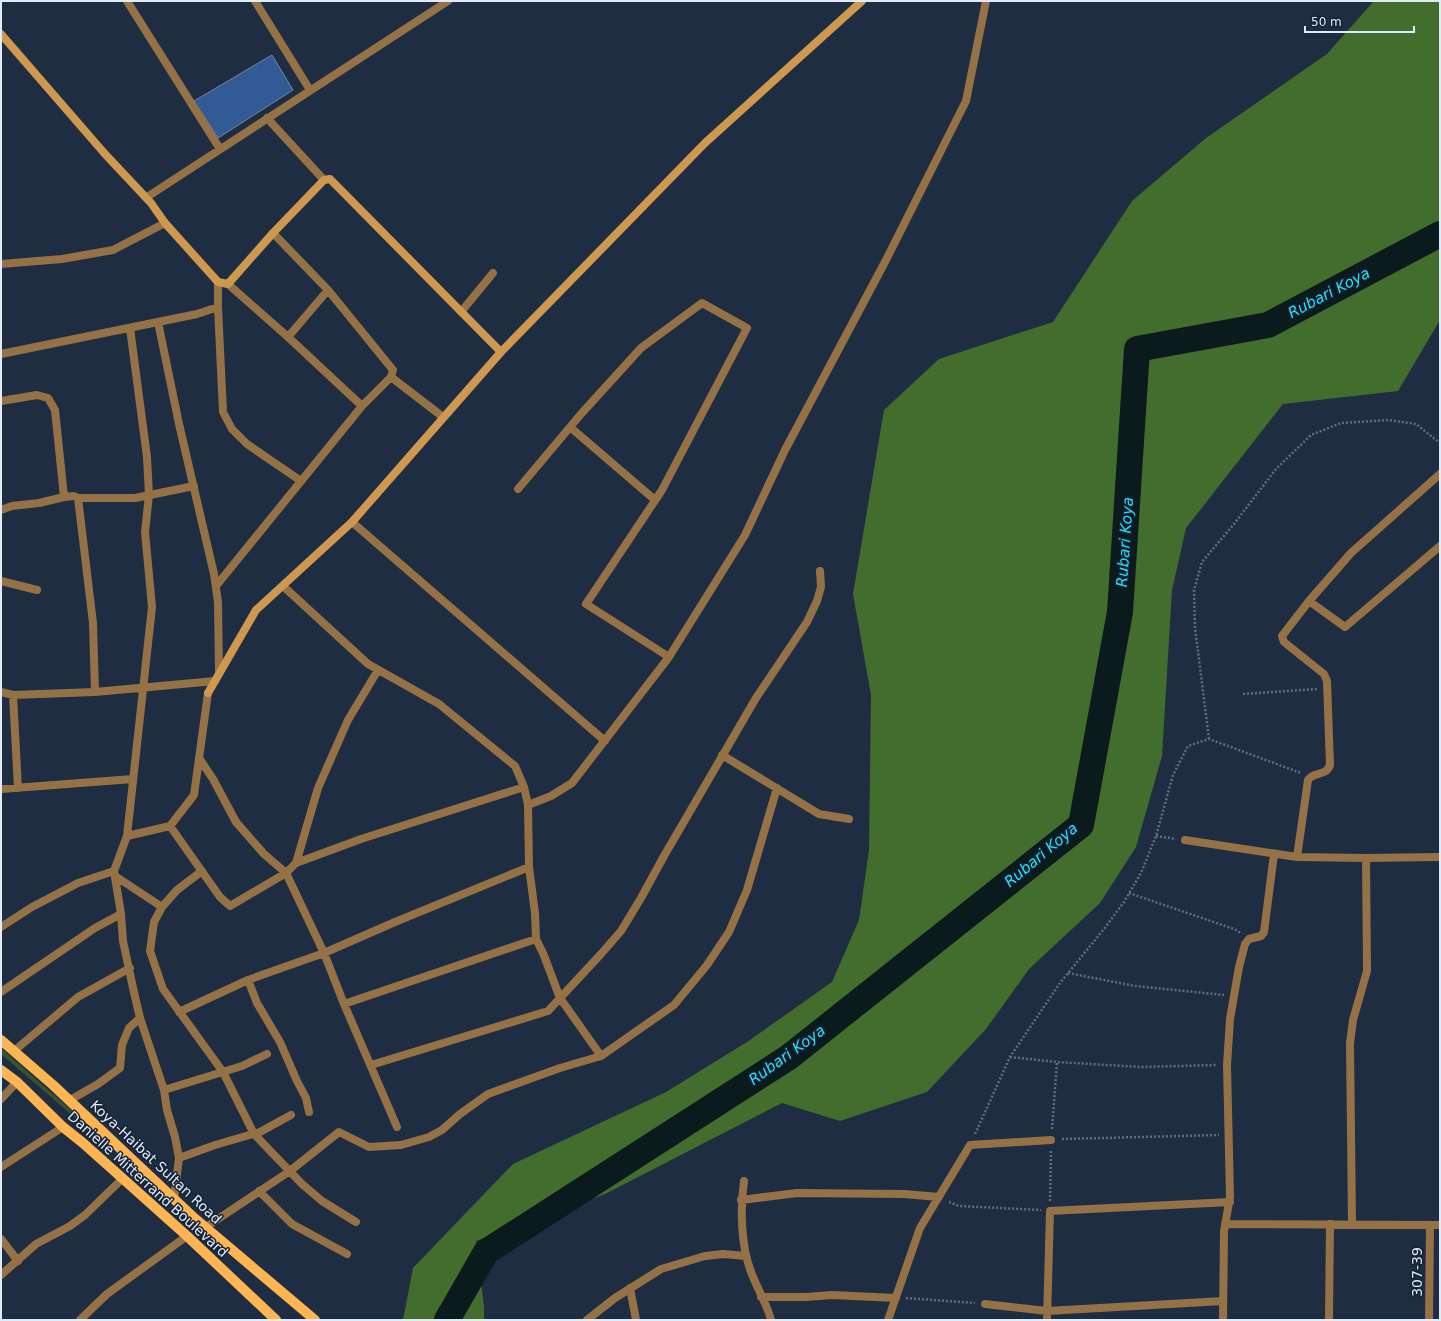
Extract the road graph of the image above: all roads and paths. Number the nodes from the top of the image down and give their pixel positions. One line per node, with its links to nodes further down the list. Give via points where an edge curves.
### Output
1 (127, 1): 10 (street)
2 (265, 1): 6 (street)
3 (448, 1): 8 (street)
4 (862, 1): 25 (street, via 705,143)
5 (986, 1): 50 (street, via 966,101 886,260 785,450 745,535)
6 (256, 3): 8 (street)
7 (1, 34): 12 (street, via 105,154)
8 (310, 90): 9 (street)
9 (268, 118): 10 (street); 11 (street)
10 (220, 149): 12 (street)
11 (324, 180): 14 (street); 21 (street, via 330,179)
12 (147, 198): 13 (street)
13 (166, 223): 15 (street, via 113,250 62,259); 17 (street)
14 (273, 233): 18 (street); 19 (street)
15 (1, 264)
16 (493, 273): 21 (street)
17 (218, 282): 18 (street); 20 (street)
18 (228, 284): 24 (street)
19 (328, 290): 24 (street); 27 (street, via 393,370)
20 (218, 308): 22 (street); 34 (street, via 223,412 232,429 247,444)
21 (461, 312): 25 (street)
22 (158, 322): 23 (street); 35 (street)
23 (130, 328): 26 (street); 37 (street, via 147,457)
24 (288, 337): 29 (street)
25 (501, 352): 30 (street)
26 (1, 354)
27 (391, 377): 29 (street); 30 (street)
28 (1, 401): 38 (street, via 37,395 48,398 55,410)
29 (362, 406): 34 (street)
30 (443, 417): 42 (street)
31 (570, 427): 36 (street); 40 (street); 40 (street, via 640,348 702,303 747,328)
32 (1440, 443): 60 (path, via 1416,424 1388,420 1341,423 1311,435 1276,469 1202,562 1194,590 1195,628)
33 (1440, 474): 49 (street, via 1351,553)
34 (301, 480): 46 (street)
35 (194, 486): 37 (street); 46 (street)
36 (518, 489)
37 (149, 495): 39 (street, via 135,498); 54 (street, via 145,532 152,607)
38 (64, 497): 39 (street); 41 (street)
39 (78, 498): 57 (street, via 93,623)
40 (656, 500): 50 (street, via 586,604)
41 (1, 510)
42 (352, 522): 47 (street); 61 (street)
43 (1440, 546): 49 (street, via 1345,628)
44 (820, 571): 62 (street, via 821,587 807,622 756,698)
45 (1, 581): 48 (street)
46 (216, 586): 52 (street)
47 (283, 586): 51 (street, via 368,664); 52 (street, via 256,610)
48 (37, 590)
49 (1309, 601): 55 (street, via 1283,633 1282,639 1324,674)
50 (669, 657): 61 (street)
51 (378, 670): 66 (street, via 439,704 515,766); 80 (street, via 348,720 318,788)
52 (219, 673): 53 (street)
53 (215, 681): 54 (street); 63 (street, via 208,693)
54 (144, 688): 57 (street); 65 (street)
55 (1328, 688): 58 (path); 64 (street, via 1330,765 1324,773)
56 (1, 692): 59 (street)
57 (95, 692): 59 (street)
58 (1243, 694)
59 (13, 695): 67 (street)
60 (1209, 739): 64 (path); 74 (path, via 1188,746 1173,775)
61 (605, 741): 70 (street, via 572,783 551,796)
62 (722, 755): 68 (street); 97 (street, via 621,931)
63 (199, 758): 72 (street, via 194,795); 84 (street, via 236,822 264,854)
64 (1310, 777): 78 (street)
65 (133, 779): 67 (street); 73 (street)
66 (524, 787): 70 (street); 80 (street, via 361,839)
67 (18, 788): 69 (street)
68 (777, 788): 71 (street, via 819,814); 104 (street, via 747,890 729,932 674,1005)
69 (1, 789)
70 (528, 805): 81 (street)
71 (849, 819)
72 (170, 826): 73 (street); 82 (street)
73 (127, 836): 83 (street)
74 (1156, 836): 75 (path); 85 (path, via 1141,873)
75 (1184, 840): 76 (street)
76 (1274, 854): 78 (street); 90 (street, via 1264,932)
77 (1440, 856): 79 (street)
78 (1297, 857): 79 (street)
79 (1366, 858): 137 (street, via 1367,971 1353,1020 1350,1043)
80 (296, 863): 84 (street)
81 (529, 867): 89 (street); 91 (street)
82 (202, 871): 84 (street, via 220,898 230,906); 86 (street, via 177,890)
83 (114, 873): 86 (street); 87 (street); 88 (street, via 78,883)
84 (286, 873): 91 (street)
85 (1129, 893): 90 (path, via 1234,929); 93 (path)
86 (162, 907): 99 (street, via 154,922 150,951 163,989)
87 (121, 914): 92 (street, via 123,941); 95 (street, via 95,928)
88 (1, 927)
89 (536, 939): 97 (street); 98 (street)
90 (1250, 940): 96 (street, via 1245,944)
91 (324, 953): 94 (street); 98 (street)
92 (130, 968): 100 (street); 102 (street, via 78,997)
93 (1068, 973): 96 (path, via 1135,986); 105 (path)
94 (248, 980): 99 (street); 115 (street, via 257,1003 280,1042 306,1098)
95 (1, 992)
96 (1234, 996): 108 (street)
97 (560, 998): 104 (street); 107 (street, via 548,1011)
98 (344, 1004): 107 (street)
99 (179, 1012): 110 (street)
100 (140, 1018): 112 (street); 114 (street, via 129,1028 122,1045 120,1068)
101 (1, 1040): 102 (main road, Koya-Haibat Sultan Road)
102 (14, 1051): 114 (main road, Koya-Haibat Sultan Road)
103 (267, 1054): 110 (street)
104 (601, 1056): 125 (street, via 488,1094 429,1137 401,1145 369,1147 339,1132)
105 (1010, 1057): 106 (path); 122 (path)
106 (1057, 1062): 108 (path, via 1141,1066); 121 (path)
107 (371, 1065): 118 (street)
108 (1227, 1065): 120 (street)
109 (1, 1070): 111 (main road, Danielle Mitterrand Boulevard)
110 (223, 1072): 112 (street); 119 (street)
111 (17, 1082): 113 (street); 117 (main road, Danielle Mitterrand Boulevard)
112 (164, 1090): 123 (street)
113 (1, 1099)
114 (70, 1100): 130 (main road, Koya-Haibat Sultan Road)
115 (309, 1112)
116 (291, 1115): 119 (street)
117 (64, 1127): 124 (street); 126 (main road, Danielle Mitterrand Boulevard)
118 (397, 1127)
119 (254, 1134): 123 (street); 125 (street)
120 (1228, 1135): 121 (path); 132 (street)
121 (1051, 1140): 122 (street); 133 (path)
122 (970, 1145): 129 (street)
123 (179, 1158): 130 (street)
124 (1, 1167)
125 (290, 1171): 128 (street); 134 (street, via 322,1201)
126 (122, 1179): 141 (main road, Danielle Mitterrand Boulevard); 145 (street, via 85,1215 36,1244)
127 (744, 1181): 131 (street)
128 (259, 1191): 140 (street); 143 (street, via 292,1224)
129 (939, 1197): 131 (street, via 904,1194 797,1193); 133 (path, via 959,1206); 149 (street, via 920,1228)
130 (174, 1199): 140 (main road, Koya-Haibat Sultan Road)
131 (741, 1200): 144 (street)
132 (1230, 1202): 133 (street); 135 (street)
133 (1050, 1211): 152 (street)
134 (356, 1222)
135 (1225, 1224): 136 (street); 150 (street)
136 (1330, 1224): 137 (street); 162 (street)
137 (1352, 1224): 138 (street)
138 (1430, 1225): 139 (street); 163 (street, 307-39)
139 (1440, 1225)
140 (206, 1227): 155 (main road, Koya-Haibat Sultan Road)
141 (187, 1236): 153 (street, via 107,1294); 154 (main road, Danielle Mitterrand Boulevard)
142 (1, 1238): 145 (street)
143 (347, 1254)
144 (746, 1256): 147 (street, via 705,1256 661,1269); 148 (street)
145 (18, 1261): 146 (street)
146 (1, 1275)
147 (630, 1288): 156 (street); 157 (street)
148 (761, 1296): 149 (street, via 832,1295); 158 (street)
149 (896, 1298): 151 (path); 159 (street)
150 (1223, 1301): 152 (street); 161 (street)
151 (985, 1304): 152 (street)
152 (1047, 1311): 160 (street)
153 (80, 1320)
154 (276, 1320)
155 (315, 1320)
156 (587, 1320)
157 (636, 1320)
158 (771, 1320)
159 (888, 1320)
160 (1047, 1320)
161 (1223, 1320)
162 (1329, 1320)
163 (1430, 1320)

